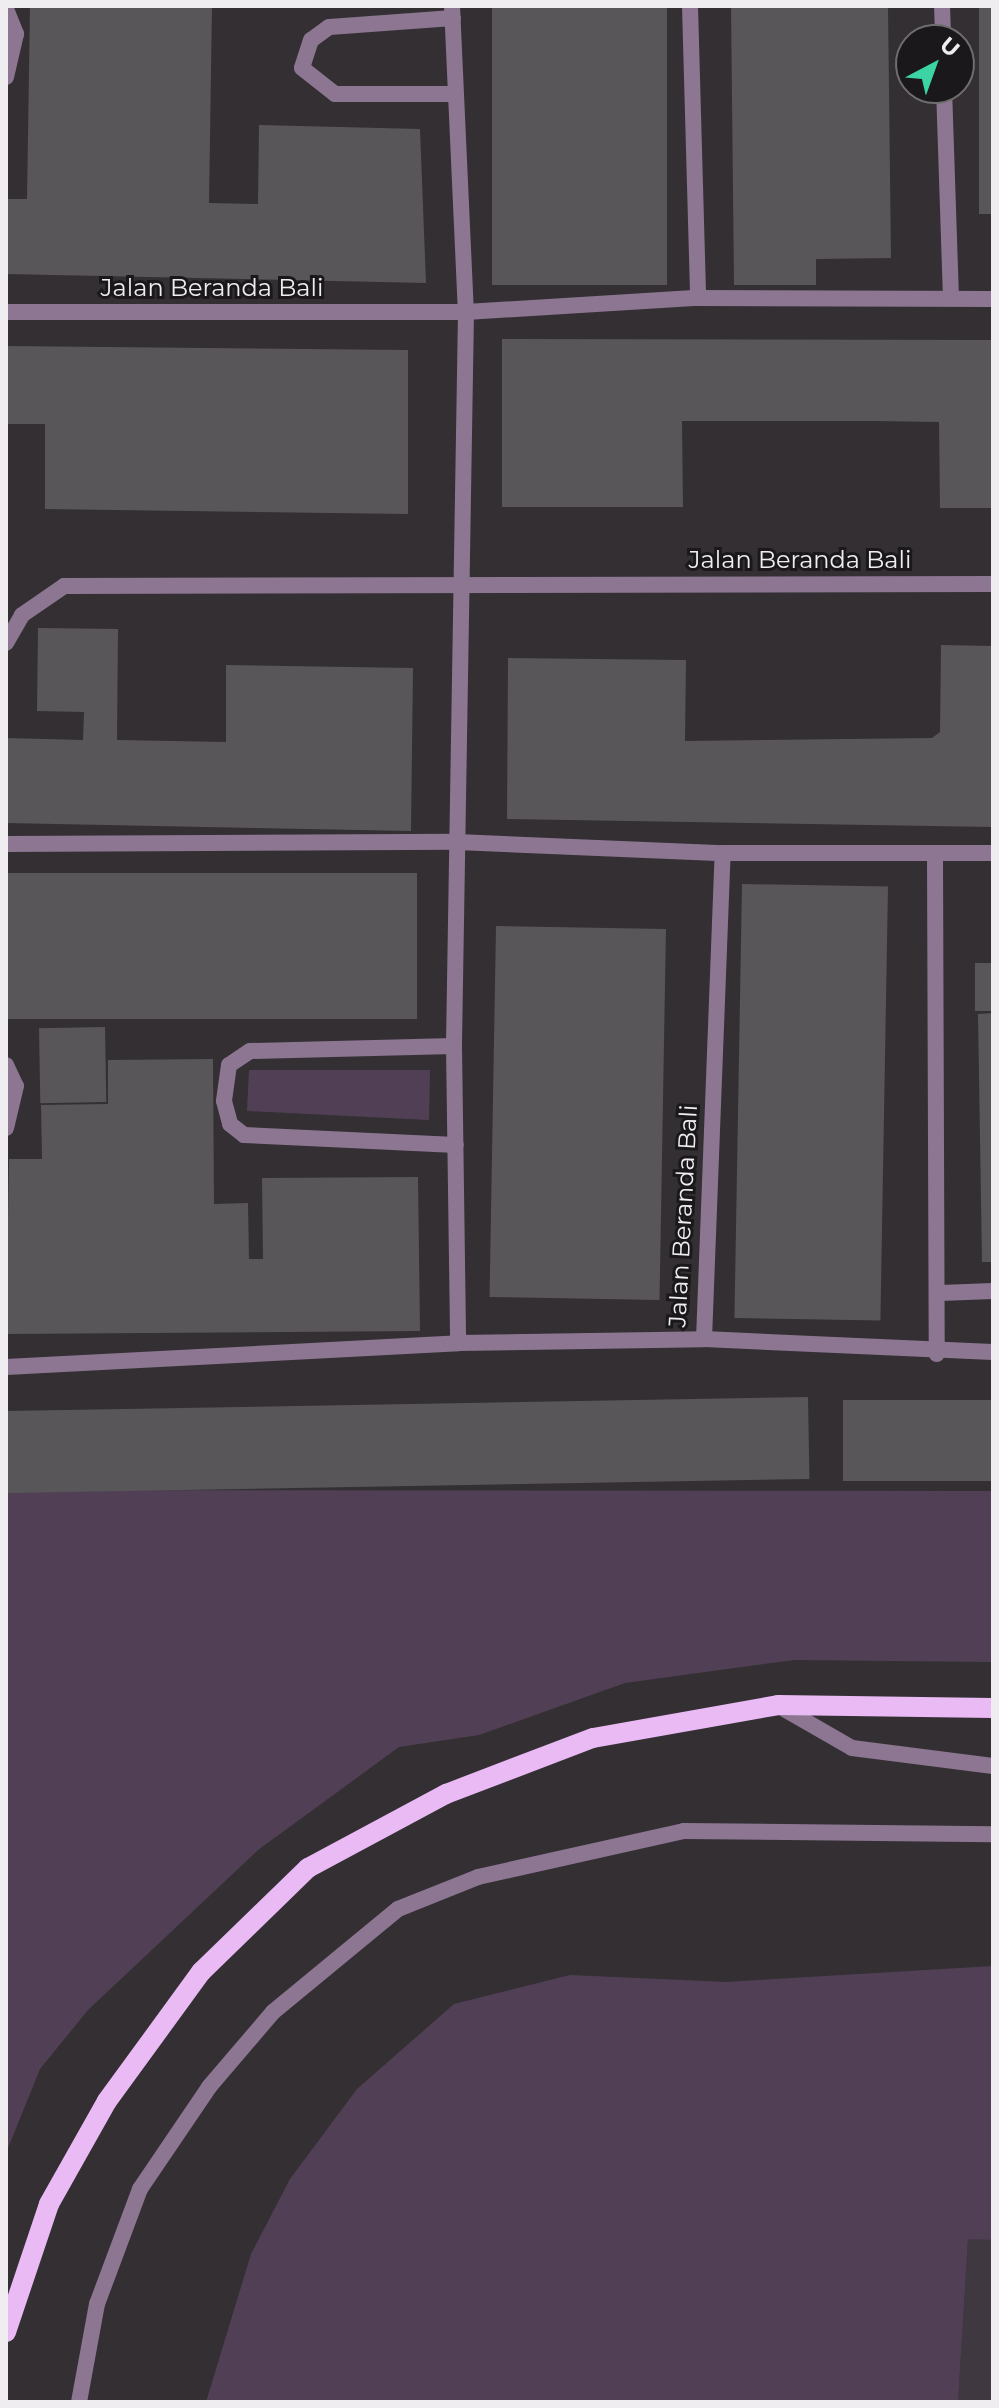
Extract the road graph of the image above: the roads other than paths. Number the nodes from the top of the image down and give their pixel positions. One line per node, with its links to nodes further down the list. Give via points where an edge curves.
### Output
1 (690, 6): 7 (street)
2 (6, 9): 4 (street, via 16,34)
3 (453, 12): 5 (street); 5 (street, via 329,27 311,40 302,68 335,94)
4 (6, 77)
5 (455, 94): 11 (street)
6 (945, 104): 8 (street)
7 (698, 298): 8 (street, Jalan Beranda Bali); 11 (street, Jalan Beranda Bali)
8 (951, 298): 9 (street, Jalan Beranda Bali)
9 (993, 299)
10 (6, 312): 11 (street, Jalan Beranda Bali)
11 (466, 312): 12 (street)
12 (463, 584): 13 (street, Jalan Beranda Bali); 14 (street, Jalan Beranda Bali, via 64,586 22,615); 15 (street)
13 (993, 584)
14 (6, 643)
15 (457, 842): 16 (street); 17 (street); 20 (street)
16 (6, 844)
17 (723, 853): 19 (street); 26 (street, Jalan Beranda Bali)
18 (993, 853): 19 (street)
19 (935, 856): 25 (street)
20 (454, 1046): 23 (street); 23 (street, via 250,1051 229,1065 224,1101 230,1124 244,1135)
21 (6, 1065): 22 (street, via 16,1086)
22 (6, 1128)
23 (456, 1145): 27 (street)
24 (993, 1291): 25 (street)
25 (940, 1293): 29 (street)
26 (704, 1339): 27 (street, Jalan Beranda Bali); 29 (street)
27 (458, 1343): 30 (street, Jalan Beranda Bali)
28 (993, 1352): 29 (street)
29 (937, 1354)
30 (6, 1367)
31 (778, 1705): 32 (main road); 33 (street, via 852,1748); 35 (main road, via 593,1738 446,1794 308,1868 201,1972 107,2101 49,2204)
32 (993, 1708)
33 (993, 1766)
34 (993, 1834): 36 (street, via 684,1831 478,1877 398,1909 273,2012 209,2087 140,2189 97,2304)
35 (6, 2332)
36 (79, 2402)

